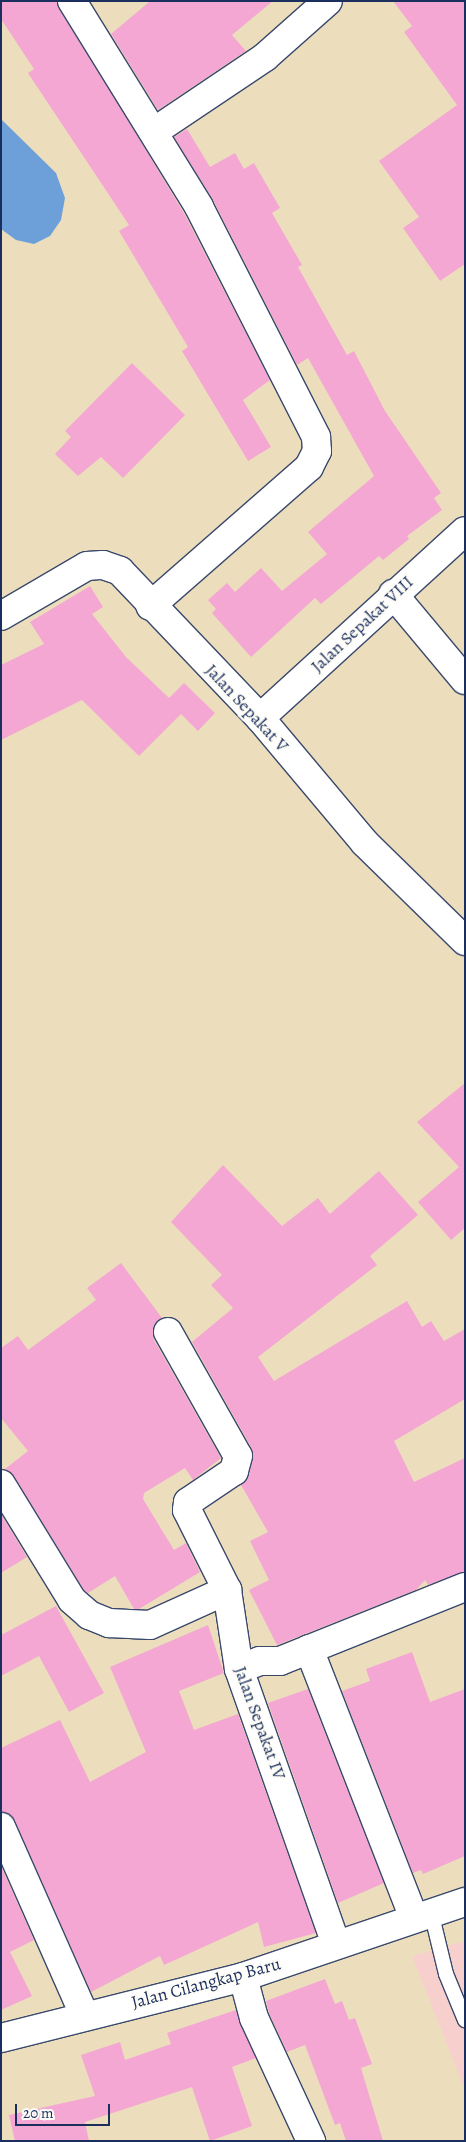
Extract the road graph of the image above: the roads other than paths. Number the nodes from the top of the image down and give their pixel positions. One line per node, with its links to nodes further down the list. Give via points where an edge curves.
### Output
1 (328, 1): 3 (street, via 266,58)
2 (81, 5): 3 (street)
3 (155, 131): 6 (street, via 199,206 300,404 316,437 317,451 309,467)
4 (465, 531): 5 (street, Jalan Sepakat VIII)
5 (393, 594): 8 (street); 9 (street, Jalan Sepakat VIII)
6 (150, 606): 7 (street, Jalan Sepakat V, via 120,571 95,565); 9 (street, Jalan Sepakat V)
7 (1, 616)
8 (465, 680)
9 (260, 718): 10 (street, Jalan Sepakat V, via 365,843)
10 (465, 941)
11 (168, 1332): 14 (street, Jalan Sepakat IV, via 238,1456 234,1471 191,1495 187,1510)
12 (1, 1484): 14 (street, via 72,1600 89,1615 109,1623 150,1625)
13 (465, 1587): 15 (street)
14 (227, 1590): 16 (street, Jalan Sepakat IV)
15 (309, 1649): 16 (street, via 280,1661 260,1660); 19 (street)
16 (239, 1669): 20 (street, Jalan Sepakat IV)
17 (1, 1827): 22 (street)
18 (465, 1902): 19 (street, Jalan Cilangkap Baru)
19 (422, 1914): 20 (street, Jalan Cilangkap Baru); 23 (lane)
20 (336, 1944): 21 (street, Jalan Cilangkap Baru)
21 (242, 1977): 22 (street, Jalan Cilangkap Baru); 25 (street, via 254,2018)
22 (84, 2014): 24 (street, Jalan Cilangkap Baru)
23 (465, 2020)
24 (1, 2038)
25 (310, 2141)

